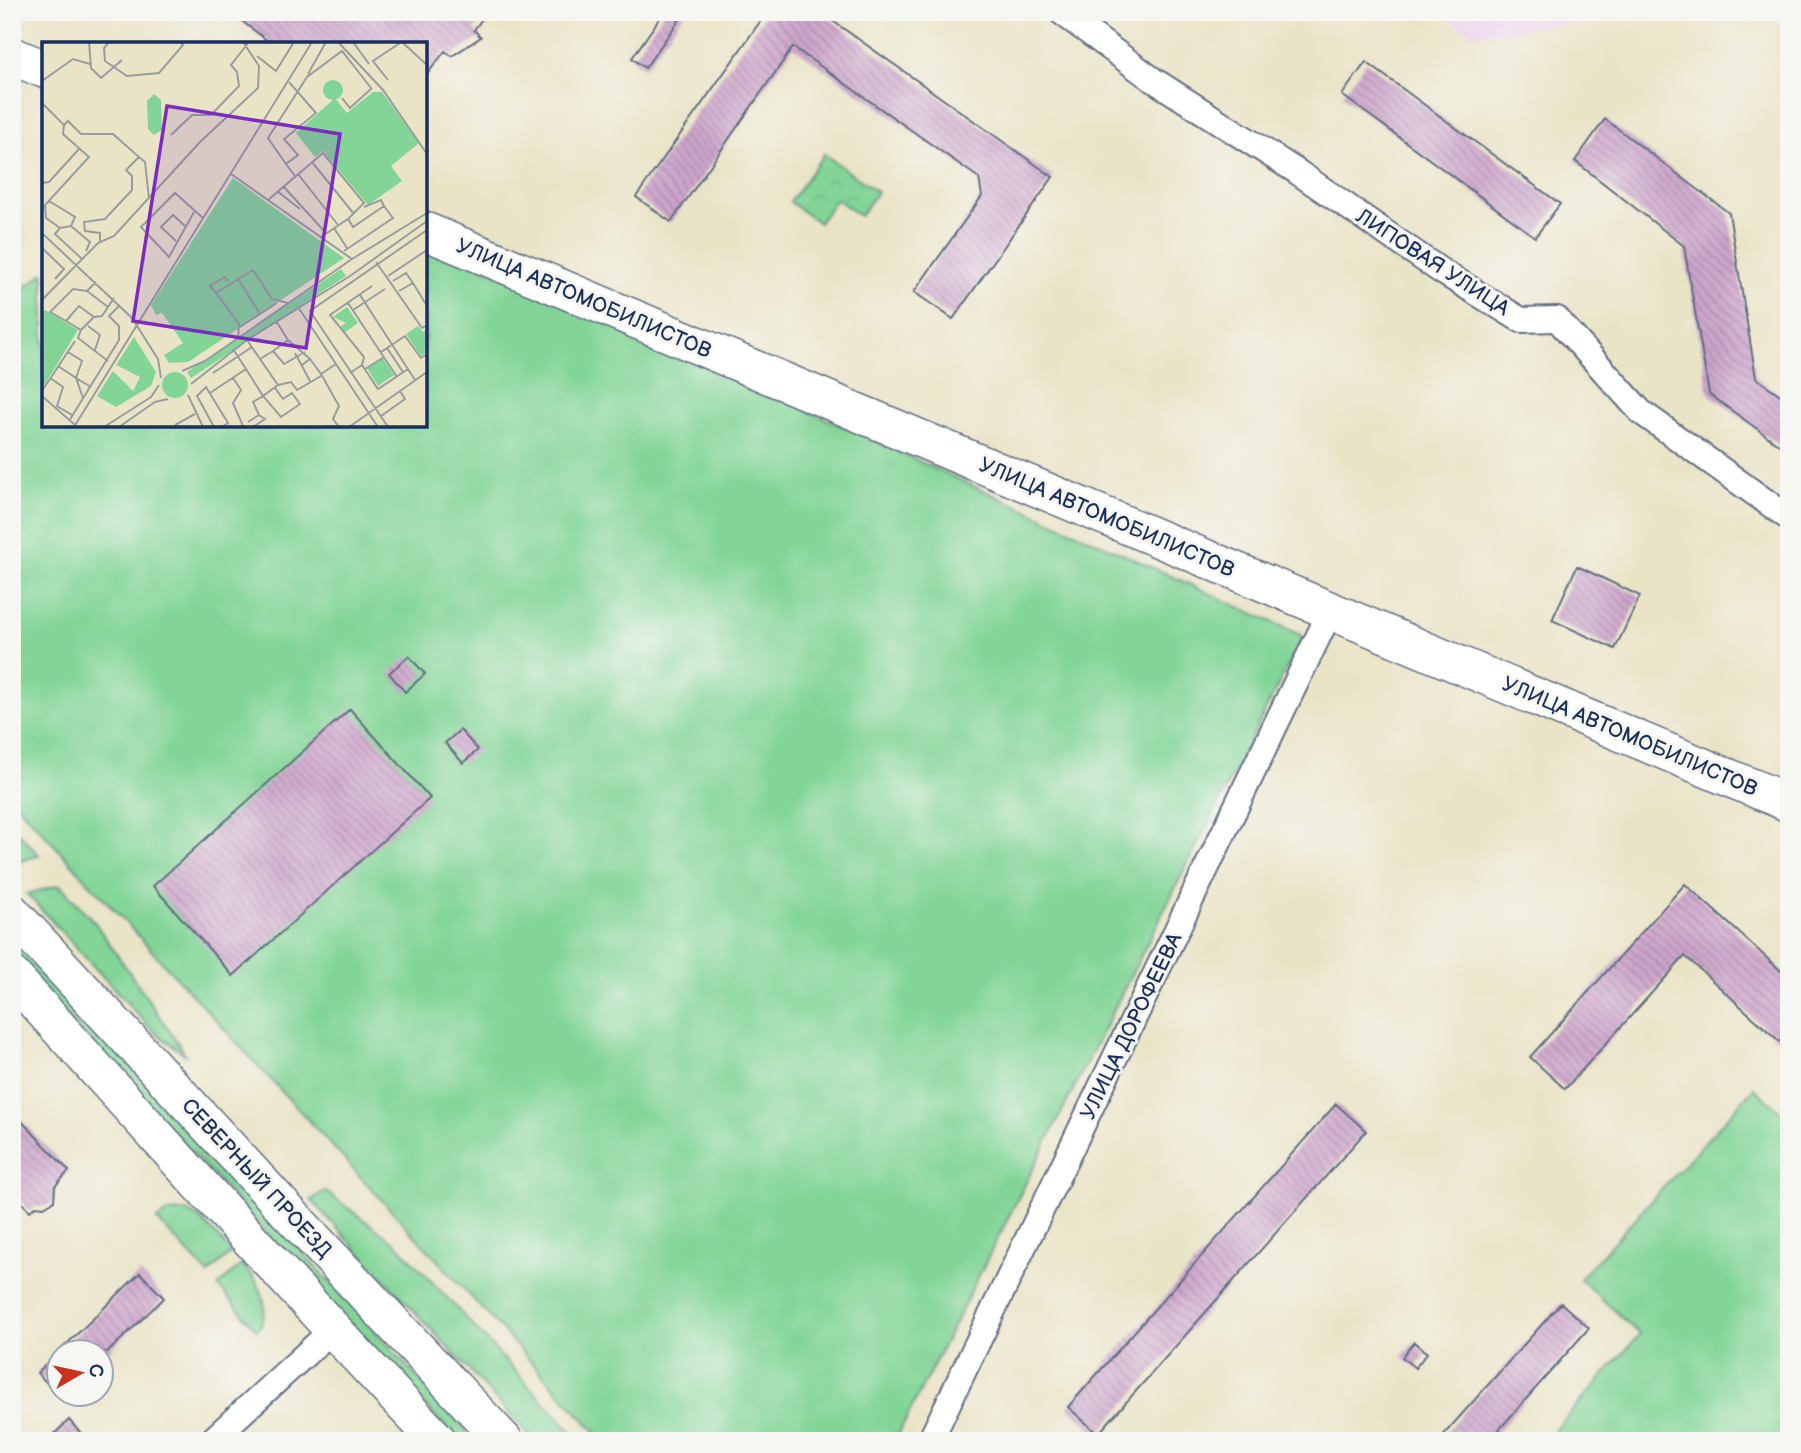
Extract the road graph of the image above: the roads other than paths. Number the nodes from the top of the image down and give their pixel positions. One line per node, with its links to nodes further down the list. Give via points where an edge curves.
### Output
1 (1061, 12): 5 (street, ЛИПОВАЯ УЛИЦА, via 1152,79 1441,271 1521,320 1557,319 1642,412)
2 (12, 57): 3 (street)
3 (42, 68)
4 (427, 232): 6 (street, УЛИЦА АВТОМОБИЛИСТОВ)
5 (1789, 518)
6 (1331, 610): 7 (street, УЛИЦА АВТОМОБИЛИСТОВ); 14 (street, УЛИЦА ДОРОФЕЕВА)
7 (1789, 803)
8 (12, 913): 13 (street, СЕВЕРНЫЙ ПРОЕЗД)
9 (12, 976): 10 (street)
10 (332, 1330): 11 (street); 12 (street)
11 (211, 1441)
12 (438, 1441)
13 (503, 1441)
14 (929, 1441)

